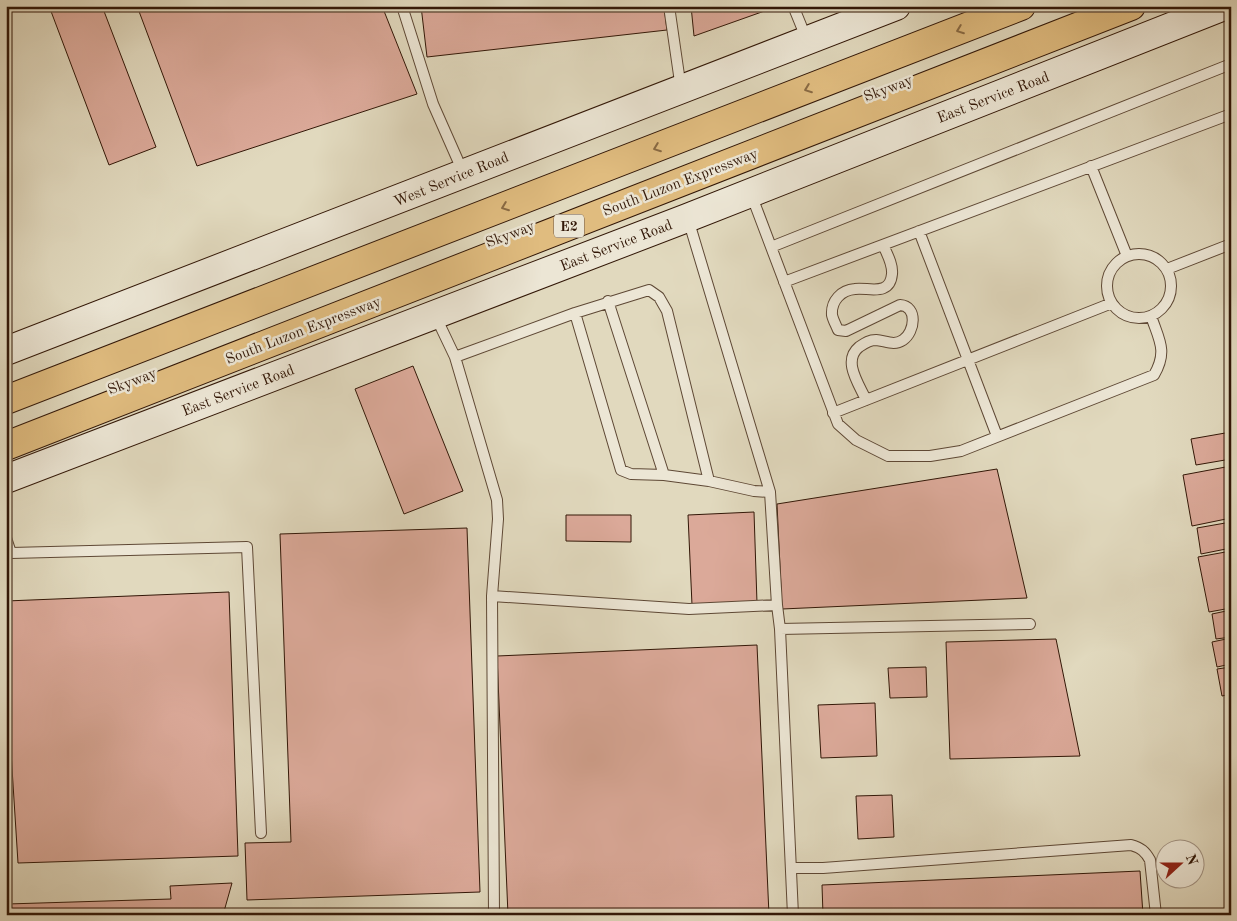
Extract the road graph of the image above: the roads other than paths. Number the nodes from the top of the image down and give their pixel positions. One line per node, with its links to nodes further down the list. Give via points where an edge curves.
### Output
1 (402, 6): 15 (lane, via 433,104)
2 (668, 6): 12 (lane)
3 (896, 6): 10 (main road, West Service Road)
4 (970, 6): 33 (highway)
5 (1021, 6): 34 (highway, Skyway, one-way to 34)
6 (1098, 6): 37 (highway, Skyway / E2)
7 (1131, 6): 39 (highway, South Luzon Expressway / E2)
8 (1224, 6): 16 (main road, East Service Road)
9 (795, 7): 10 (lane)
10 (807, 41): 12 (main road, West Service Road)
11 (1231, 64): 21 (lane)
12 (681, 89): 15 (main road, West Service Road)
13 (1231, 114): 14 (lane)
14 (1092, 166): 18 (lane); 22 (lane)
15 (464, 174): 30 (main road, West Service Road)
16 (751, 192): 17 (main road, East Service Road); 21 (lane)
17 (687, 218): 28 (main road, East Service Road); 43 (lane)
18 (919, 231): 20 (lane); 32 (lane)
19 (1231, 244): 23 (lane)
20 (883, 245): 24 (lane); 35 (lane, via 892,276 886,287 876,291 854,289 843,292 835,301 832,315 838,330 846,331 900,305 909,308 914,321 911,332 902,341 894,344 867,341 854,351 851,360 854,373)
21 (771, 247): 24 (lane)
22 (1128, 256): 23 (lane, via 1145,254 1161,262); 26 (lane, via 1110,272 1107,288)
23 (1166, 269): 29 (lane, via 1171,279 1168,301)
24 (784, 282): 36 (lane)
25 (608, 302): 27 (lane); 40 (lane); 42 (lane, via 649,290 659,297 667,311)
26 (1112, 303): 29 (lane, via 1129,317); 32 (lane)
27 (575, 313): 31 (lane); 40 (lane, via 621,470 631,474)
28 (435, 314): 31 (lane); 41 (main road, East Service Road)
29 (1151, 316): 38 (lane, via 1162,349 1161,363 1154,375)
30 (6, 351)
31 (455, 357): 45 (lane, via 497,500)
32 (968, 360): 35 (lane); 38 (lane)
33 (6, 382)
34 (6, 400)
35 (866, 400): 36 (lane)
36 (833, 413): 38 (lane, via 838,424 856,440 888,456 930,456 961,451)
37 (6, 430)
38 (997, 436)
39 (6, 446)
40 (664, 475): 42 (lane)
41 (6, 479)
42 (709, 481): 43 (lane)
43 (770, 492): 46 (lane)
44 (6, 538): 49 (lane, via 12,553 247,547)
45 (492, 596): 46 (lane, via 689,609); 51 (lane)
46 (777, 605): 48 (lane)
47 (1030, 624): 48 (lane)
48 (780, 629): 50 (lane)
49 (261, 833)
50 (791, 868): 52 (lane); 53 (lane, via 1131,845 1146,852 1150,860)
51 (494, 915)
52 (792, 915)
53 (1156, 915)

